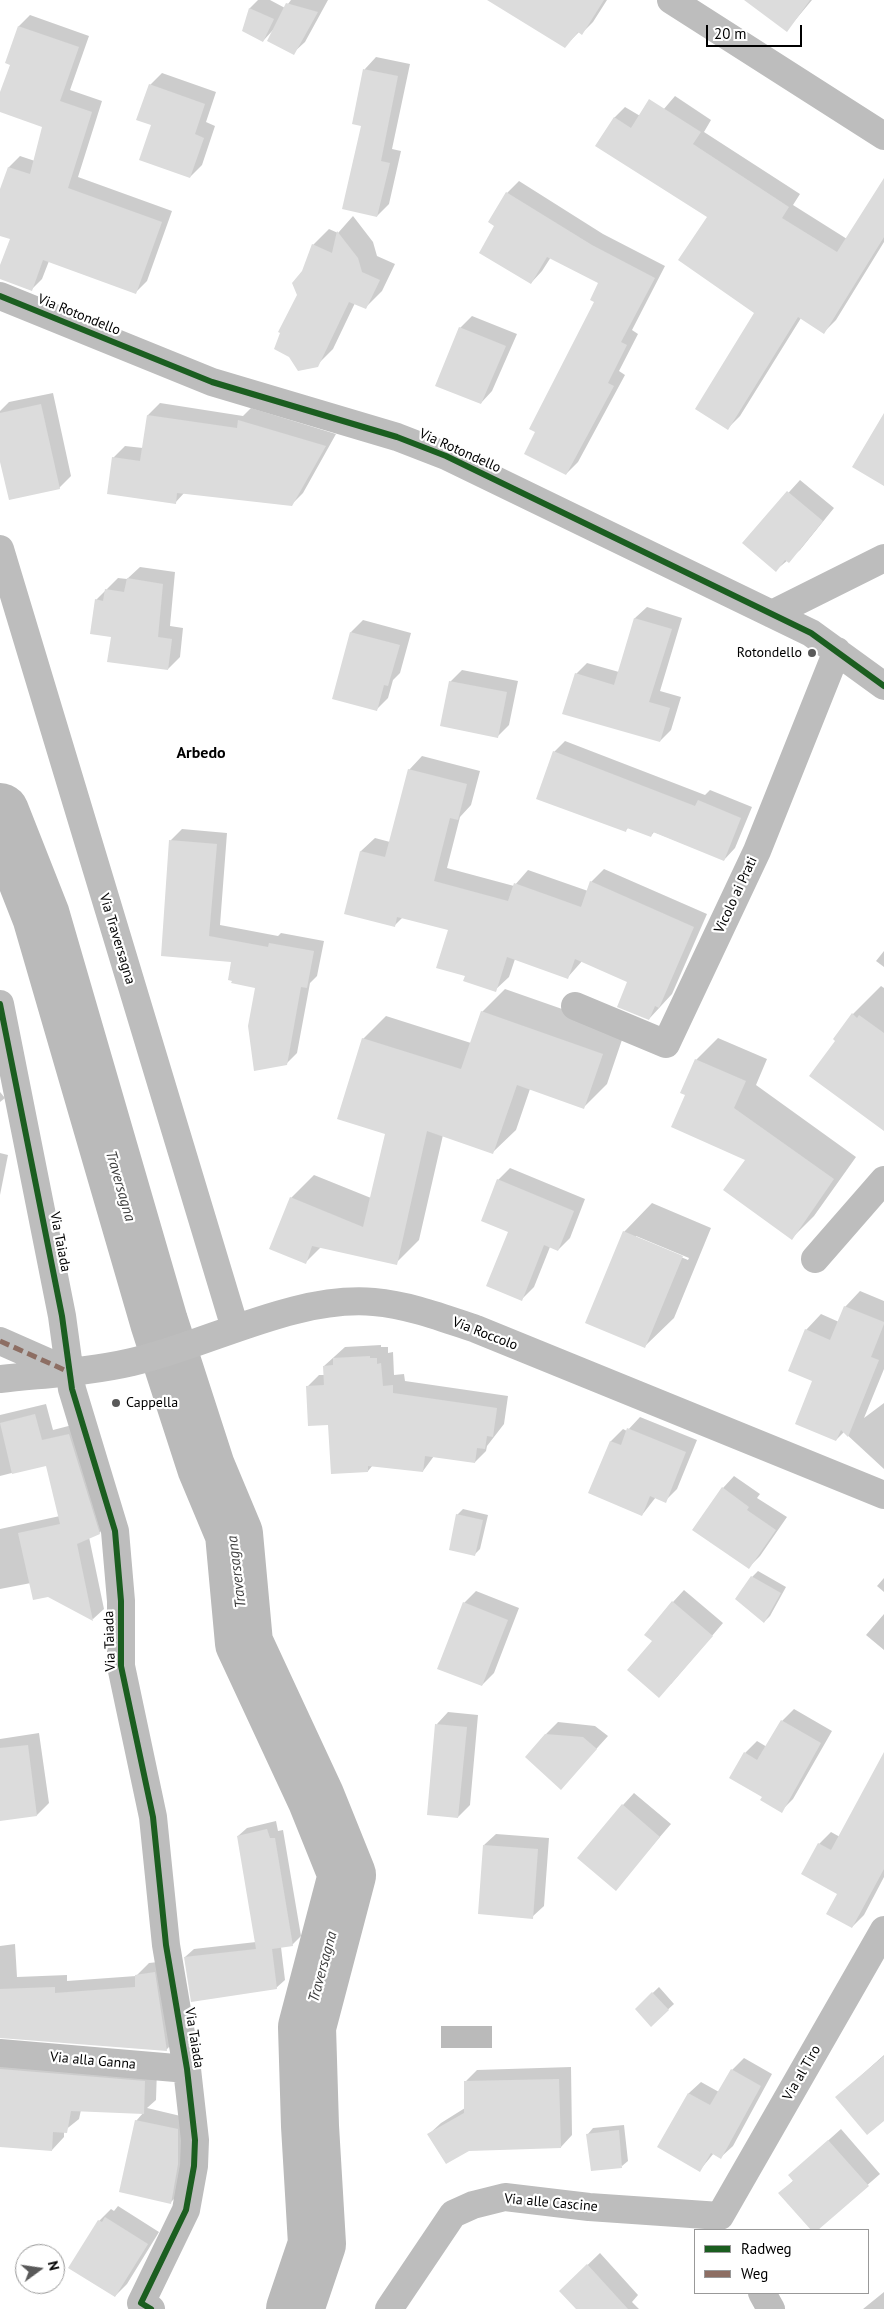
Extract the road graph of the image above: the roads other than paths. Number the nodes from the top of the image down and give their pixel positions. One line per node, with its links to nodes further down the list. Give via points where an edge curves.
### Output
1 (671, 0): 2 (street)
2 (884, 136)
3 (0, 296): 6 (street, Via Rotondello, via 212,382 396,437 446,456)
4 (0, 550): 13 (street, Via Traversagna)
5 (884, 558): 6 (street)
6 (772, 614): 7 (street, Via Rotondello)
7 (837, 651): 8 (street, Via Rotondello); 10 (street, Vicolo ai Prati, via 757,851 666,1044)
8 (884, 686)
9 (0, 1004): 15 (street, Via Taiada, via 62,1316)
10 (574, 1006)
11 (884, 1180): 12 (street)
12 (815, 1259)
13 (225, 1331): 15 (street, Via Roccolo, via 132,1362); 17 (street, Via Roccolo, via 315,1306 342,1302 373,1302 410,1308 476,1329)
14 (0, 1341): 15 (street)
15 (69, 1372): 16 (street, Via Roccolo); 20 (street, Via Taiada, via 115,1531 121,1601 121,1666 153,1817 166,1945)
16 (0, 1379)
17 (884, 1495)
18 (884, 1930): 21 (street, Via al Tiro)
19 (0, 2053): 20 (street, Via alla Ganna)
20 (187, 2069): 23 (street, Via Taiada, via 195,2140 191,2190 186,2210)
21 (724, 2223): 24 (street, Via alle Cascine, via 504,2197 453,2214)
22 (763, 2294): 25 (street)
23 (142, 2307)
24 (389, 2309)
25 (771, 2309)

